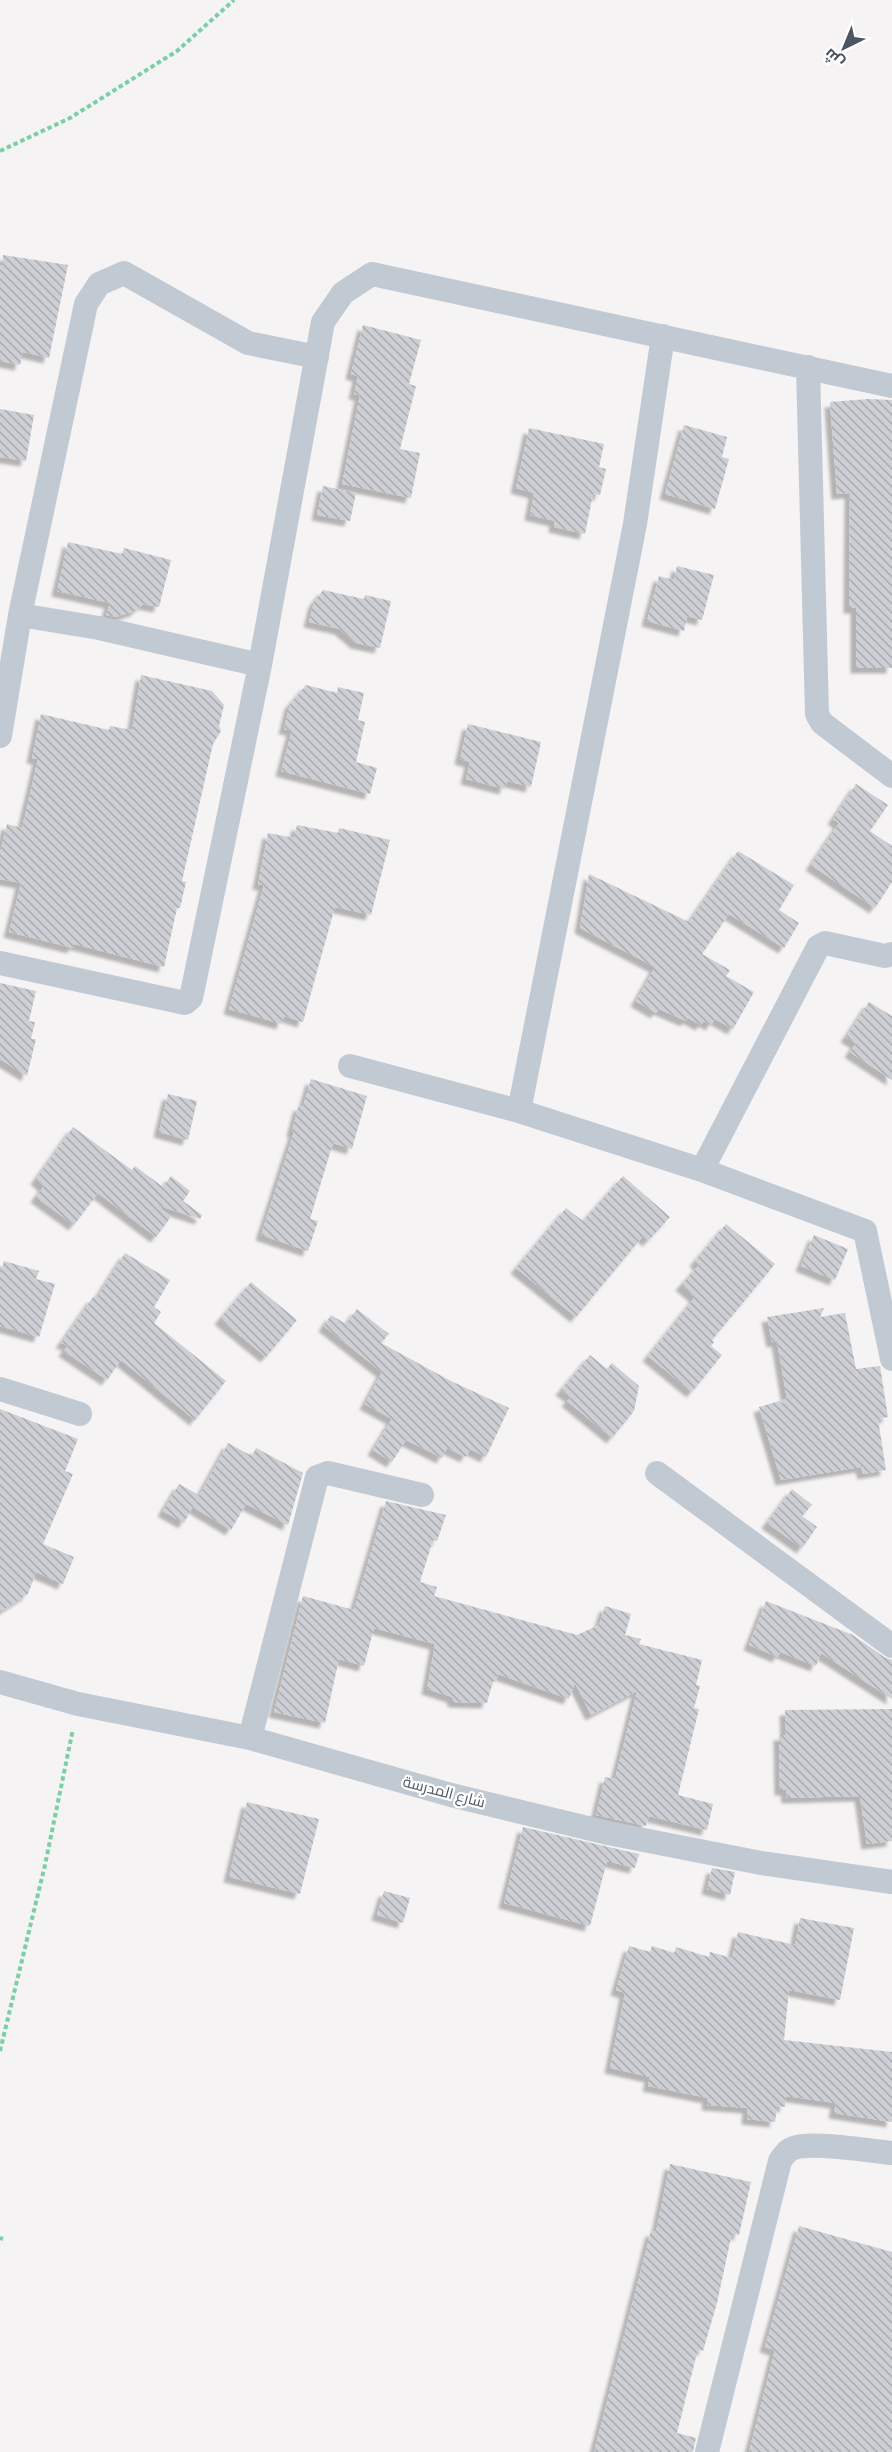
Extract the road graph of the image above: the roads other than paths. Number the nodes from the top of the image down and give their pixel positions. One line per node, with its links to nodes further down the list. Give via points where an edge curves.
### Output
1 (663, 336): 2 (street, via 372,274 343,292 323,322); 3 (street); 12 (street, via 635,524)
2 (317, 357): 5 (street, via 248,343 124,273 99,284 86,304); 6 (street)
3 (807, 367): 4 (street); 8 (street, via 816,714 822,723)
4 (892, 386)
5 (20, 615): 6 (street, via 99,628); 7 (street)
6 (261, 665): 10 (street, via 191,998 185,1003)
7 (0, 736)
8 (892, 776)
9 (892, 954): 13 (street, via 885,956 825,943 818,947)
10 (0, 963)
11 (350, 1066): 12 (street)
12 (519, 1111): 13 (street)
13 (702, 1170): 14 (street, via 865,1231)
14 (892, 1359)
15 (0, 1389): 16 (street)
16 (80, 1414)
17 (657, 1473): 19 (street)
18 (422, 1496): 21 (street, via 328,1473 317,1477)
19 (892, 1646)
20 (0, 1682): 21 (street, شارع المدرسة, via 78,1704)
21 (250, 1738): 22 (street, شارع المدرسة, via 451,1795 608,1833 760,1863)
22 (892, 1882)
23 (892, 2153): 24 (street, via 795,2147 780,2161)
24 (707, 2452)

